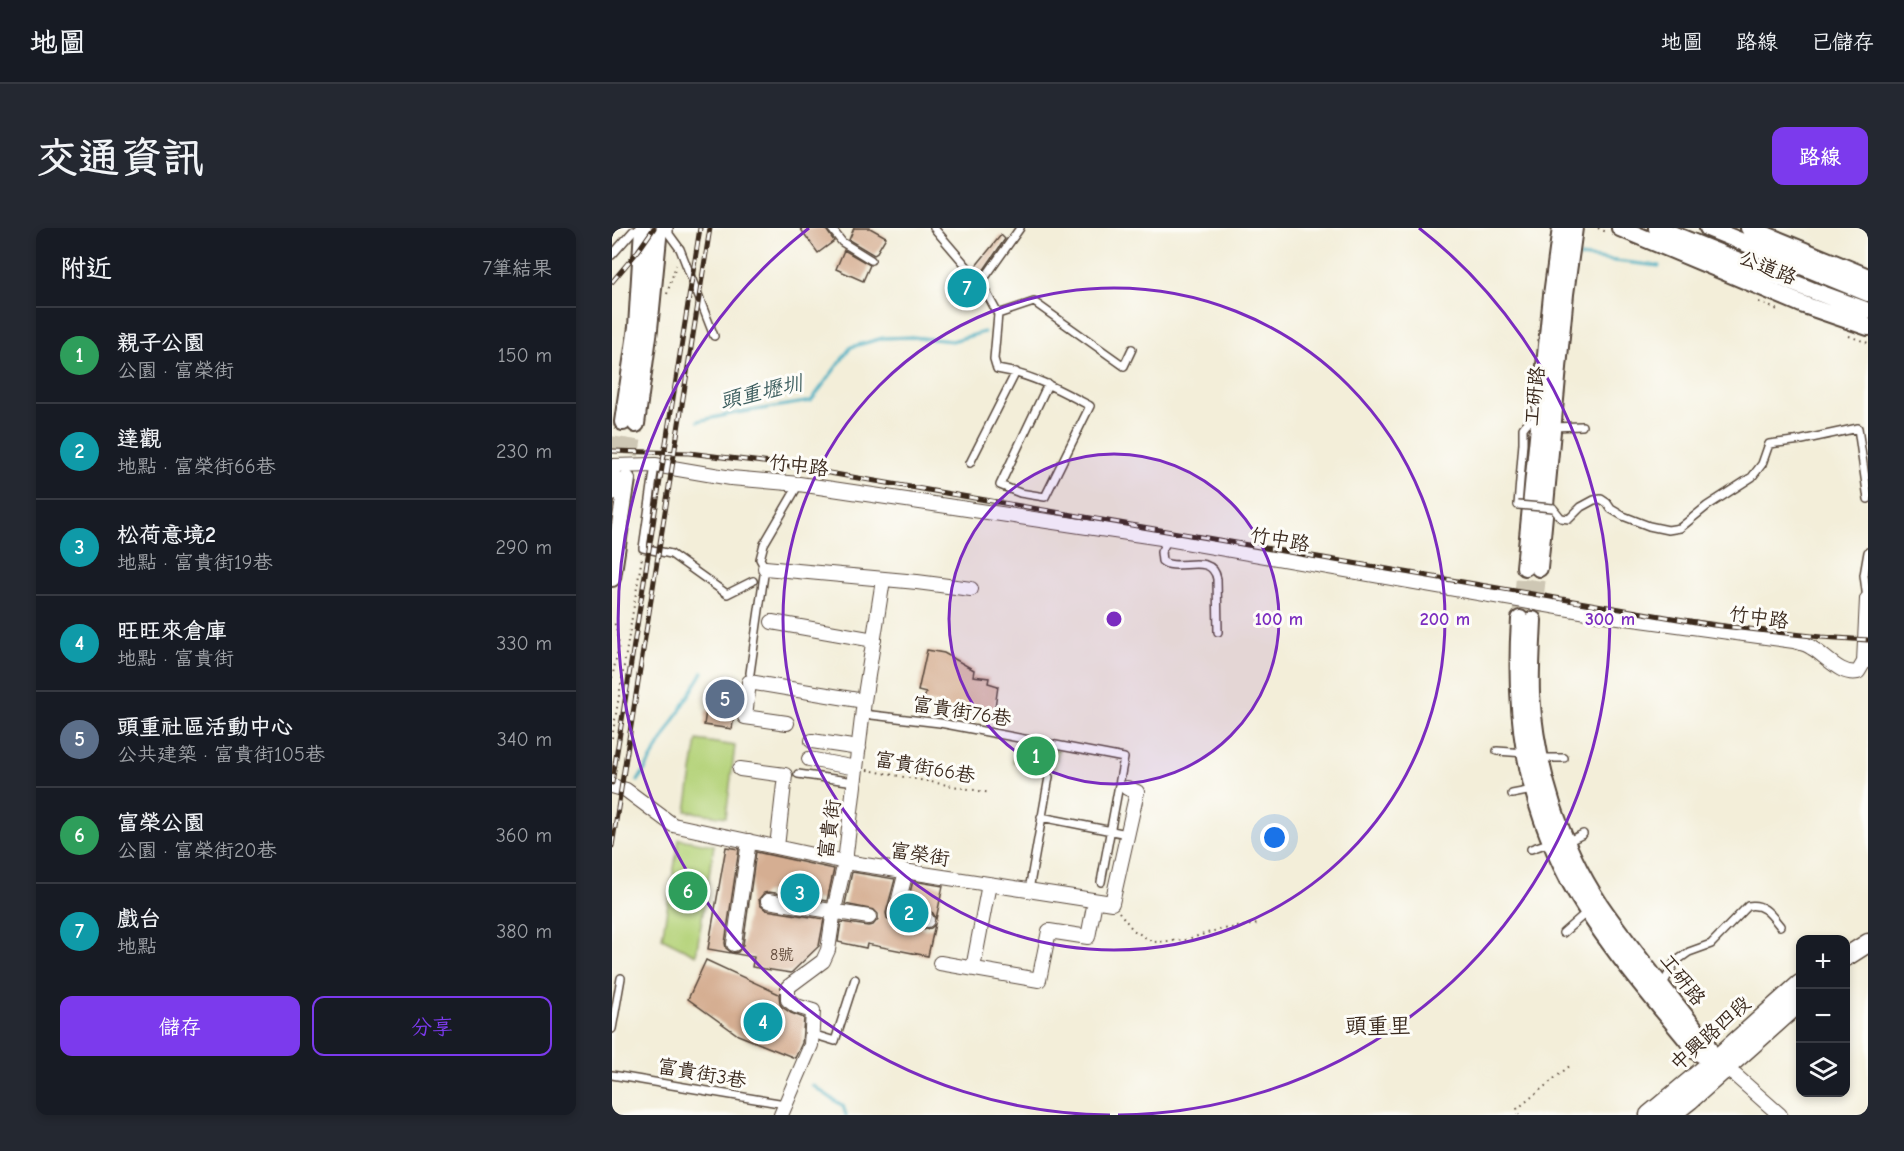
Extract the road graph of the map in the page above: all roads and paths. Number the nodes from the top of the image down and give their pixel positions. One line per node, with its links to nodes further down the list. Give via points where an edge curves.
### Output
1 (659, 228): 12 (street, via 649,329 629,423 637,327)
2 (669, 228): 14 (lane)
3 (831, 228): 16 (lane, via 842,243)
4 (934, 228): 18 (lane)
5 (1020, 228): 18 (lane)
6 (1561, 228): 28 (street, 工研路)
7 (1574, 228): 28 (street, 工研路)
8 (1620, 228): 23 (street, 公道路, via 1804,305)
9 (1656, 228): 21 (street, 公道路)
10 (1708, 228): 13 (street, 公道路)
11 (1749, 228): 17 (street, 公道路)
12 (638, 230): 15 (lane)
13 (1734, 233): 19 (street, 公道路)
14 (680, 249): 20 (path); 24 (lane)
15 (612, 255)
16 (871, 260)
17 (1868, 277)
18 (981, 283): 22 (lane)
19 (1868, 293)
20 (666, 296)
21 (1868, 311)
22 (998, 314): 25 (lane, via 1034,302 1124,366); 26 (lane, via 994,359 997,369)
23 (1868, 327)
24 (714, 336)
25 (1132, 349)
26 (1016, 372): 27 (lane); 30 (lane)
27 (1048, 384): 27 (lane, via 1000,484 1020,493 1045,497 1090,406)
28 (1546, 423): 29 (lane); 34 (lane, bridge, via 1527,423 1523,428 1518,505 1553,508 1562,518 1569,519 1581,507 1600,499 1611,509 1641,523 1668,530 1680,528 1752,477 1769,444 1858,428); 39 (street, 工研路)
29 (1582, 426)
30 (970, 463)
31 (656, 465): 32 (street, 竹中路); 33 (street, 竹中路, via 731,478); 42 (lane, via 643,548 671,554 727,594)
32 (616, 479): 40 (street)
33 (799, 484): 35 (street, 竹中路); 38 (lane, via 764,544 760,560)
34 (1868, 500)
35 (1168, 539): 44 (street, 竹中路, via 1604,615 1794,641 1812,647 1853,673 1864,662); 48 (lane, via 1161,552 1165,564 1198,564 1215,571)
36 (1868, 552): 44 (lane, via 1864,575)
37 (642, 560): 54 (path)
38 (765, 568): 41 (street); 50 (lane)
39 (1532, 568)
40 (612, 578)
41 (883, 580): 43 (street); 49 (street, 富貴街)
42 (753, 581)
43 (971, 589)
44 (1868, 599)
45 (614, 620): 51 (path, via 619,645)
46 (1527, 620): 58 (street, 工研路)
47 (772, 622): 49 (street)
48 (1218, 632)
49 (874, 639): 52 (street, 富貴街)
50 (750, 673)
51 (612, 678)
52 (863, 707): 53 (street, via 749,682 745,717); 56 (street, 富貴街); 66 (lane, 富貴街76巷, via 1125,758)
53 (787, 723)
54 (612, 738)
55 (812, 741): 56 (street)
56 (859, 748): 63 (street, 富貴街)
57 (1497, 752): 58 (lane)
58 (1532, 755): 59 (lane); 67 (street, 工研路); 75 (street, 工研路, via 1546,787)
59 (1564, 758)
60 (809, 759): 63 (street)
61 (740, 769): 76 (street, via 785,775)
62 (798, 774): 63 (lane)
63 (855, 775): 68 (path, 富貴街66巷); 78 (street, 富貴街)
64 (1049, 777): 70 (lane)
65 (612, 786): 74 (street, 富榮街, via 626,790 673,825)
66 (1123, 788): 71 (lane, 富貴街76巷); 72 (street, via 1137,792)
67 (1533, 790): 69 (lane); 75 (street, 工研路)
68 (990, 793)
69 (1512, 794)
70 (1041, 818): 71 (lane); 82 (lane)
71 (1111, 831): 72 (lane); 80 (lane, 富貴街76巷)
72 (1127, 834): 85 (street)
73 (1583, 834): 75 (lane)
74 (749, 841): 76 (street, 富榮街); 94 (street)
75 (1560, 841): 77 (lane); 87 (street, 工研路, via 1569,879); 102 (street, 工研路, via 1629,946)
76 (777, 847): 78 (street, 富榮街)
77 (1531, 849)
78 (845, 862): 79 (street, 富榮街); 86 (street, 富貴街)
79 (906, 871): 81 (street, 富榮街); 89 (street, via 895,915)
80 (1101, 882)
81 (989, 884): 82 (street, 富榮街); 99 (street)
82 (1029, 890): 84 (street, 富榮街)
83 (768, 901): 86 (street)
84 (1095, 901): 85 (street, 富榮街); 99 (street, via 1088,937 1049,931 1039,980)
85 (1112, 903): 90 (path, via 1133,930 1153,942 1185,940)
86 (834, 910): 88 (street); 106 (street, 富貴街, via 823,961 788,987 788,1000 813,1011)
87 (1588, 911): 92 (lane); 108 (street, 工研路, via 1697,1052)
88 (869, 918)
89 (927, 920)
90 (1258, 924)
91 (1780, 926): 102 (lane, via 1766,909 1748,906 1711,944 1674,962)
92 (1563, 933)
93 (1868, 943): 95 (main road)
94 (734, 944)
95 (1850, 954)
96 (1868, 956): 98 (main road)
97 (940, 963): 99 (street)
98 (1850, 967)
99 (974, 968)
100 (621, 978): 105 (lane)
101 (855, 979): 106 (lane, via 836,1041)
102 (1662, 986): 108 (street, 工研路)
103 (1796, 988): 108 (main road, 中興路四段)
104 (1796, 1005): 108 (main road, 中興路四段)
105 (612, 1029)
106 (812, 1034): 110 (street, 富貴街)
107 (1572, 1064): 111 (path, via 1517,1109)
108 (1719, 1065): 112 (main road, 中興路四段); 113 (main road, 中興路四段); 114 (street)
109 (612, 1075): 110 (lane, 富貴街3巷)
110 (783, 1110)
111 (1520, 1115)
112 (1649, 1115)
113 (1671, 1115)
114 (1780, 1115)

